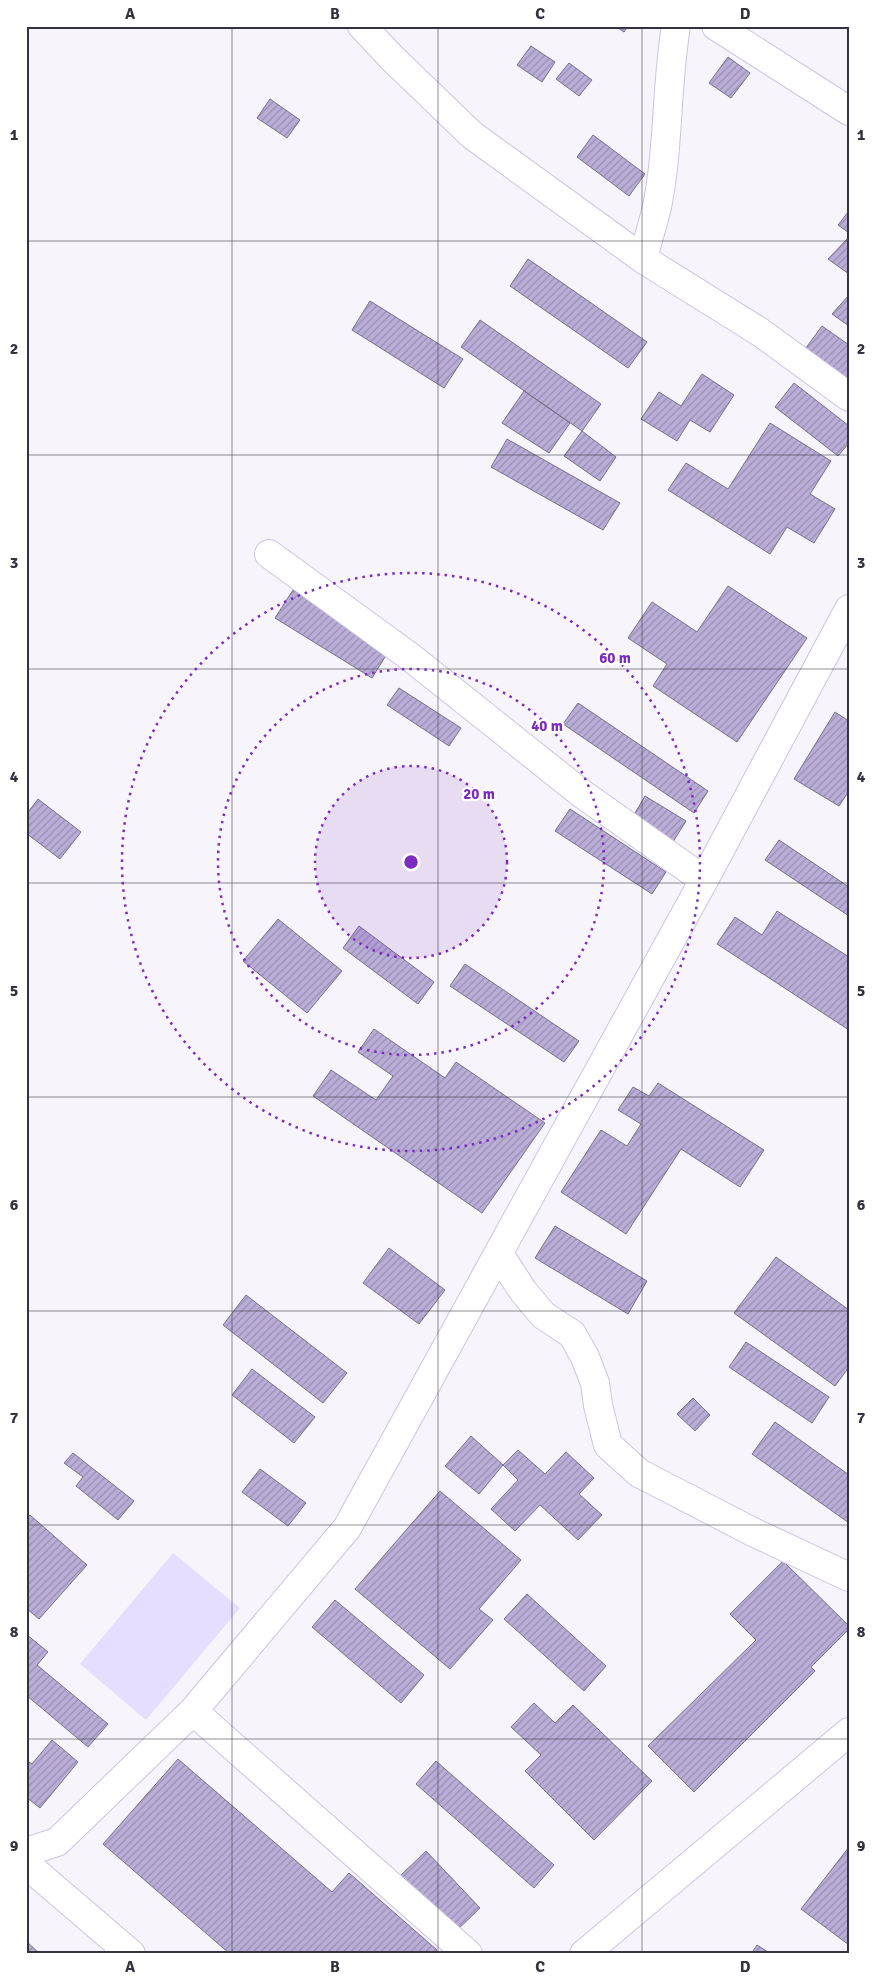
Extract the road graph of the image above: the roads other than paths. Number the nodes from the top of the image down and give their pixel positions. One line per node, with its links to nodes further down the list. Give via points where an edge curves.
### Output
1 (362, 26): 5 (street, via 472,135)
2 (676, 26): 5 (street, via 657,207)
3 (716, 26): 4 (street)
4 (849, 111)
5 (642, 259): 6 (street, via 760,332)
6 (849, 397)
7 (269, 554): 9 (street, via 409,656 581,793)
8 (849, 609): 9 (street)
9 (704, 880): 10 (street)
10 (499, 1254): 11 (street, via 543,1315 572,1334 596,1383 608,1445 639,1473); 12 (street, via 347,1528)
11 (849, 1577)
12 (193, 1711): 14 (street, via 58,1842); 17 (street)
13 (849, 1732): 15 (street)
14 (30, 1849): 16 (street)
15 (598, 1950)
16 (131, 1954)
17 (468, 1954)

